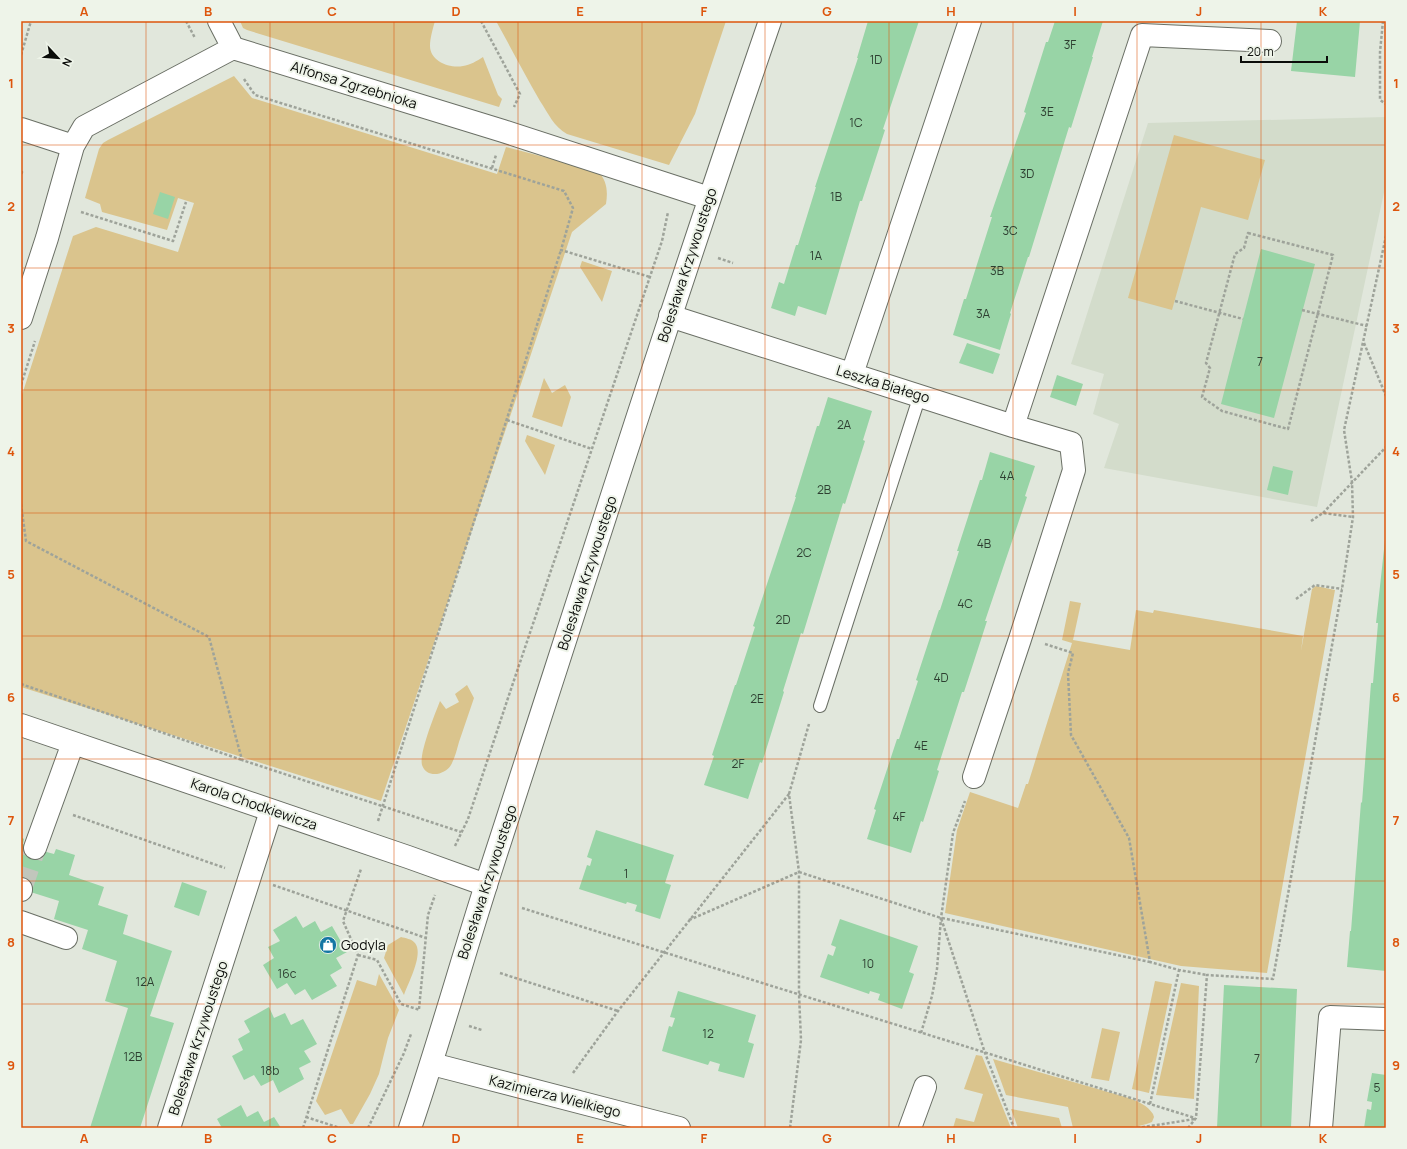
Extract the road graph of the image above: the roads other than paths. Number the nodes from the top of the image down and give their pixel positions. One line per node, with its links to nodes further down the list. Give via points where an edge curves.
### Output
1 (219, 21): 5 (street)
2 (770, 21): 8 (street, Bolesława Krzywoustego)
3 (970, 21): 11 (street)
4 (1270, 41): 13 (street, via 1142,35)
5 (233, 48): 7 (street, via 84,127); 8 (street, Alfonsa Zgrzebnioka)
6 (21, 129): 7 (street)
7 (73, 146): 10 (street)
8 (709, 198): 9 (street, Bolesława Krzywoustego)
9 (670, 316): 11 (street, Leszka Białego); 20 (street, Bolesława Krzywoustego)
10 (21, 318)
11 (852, 374): 12 (street, Leszka Białego)
12 (920, 395): 13 (street, Leszka Białego); 14 (lane)
13 (1014, 426): 17 (street, Leszka Białego, via 1071,443 1074,470)
14 (820, 706)
15 (21, 725): 16 (street, Karola Chodkiewicza)
16 (72, 742): 18 (street, Karola Chodkiewicza); 19 (street)
17 (974, 777)
18 (271, 811): 20 (street, Karola Chodkiewicza); 26 (street, Bolesława Krzywoustego)
19 (35, 848)
20 (486, 885): 24 (street, Bolesława Krzywoustego)
21 (21, 922): 22 (street)
22 (66, 938)
23 (1386, 1019): 30 (street, via 1330,1017)
24 (432, 1064): 27 (street, Bolesława Krzywoustego); 28 (street, Kazimierza Wielkiego)
25 (925, 1087): 29 (street)
26 (169, 1128)
27 (410, 1128)
28 (679, 1128)
29 (910, 1128)
30 (1321, 1128)

